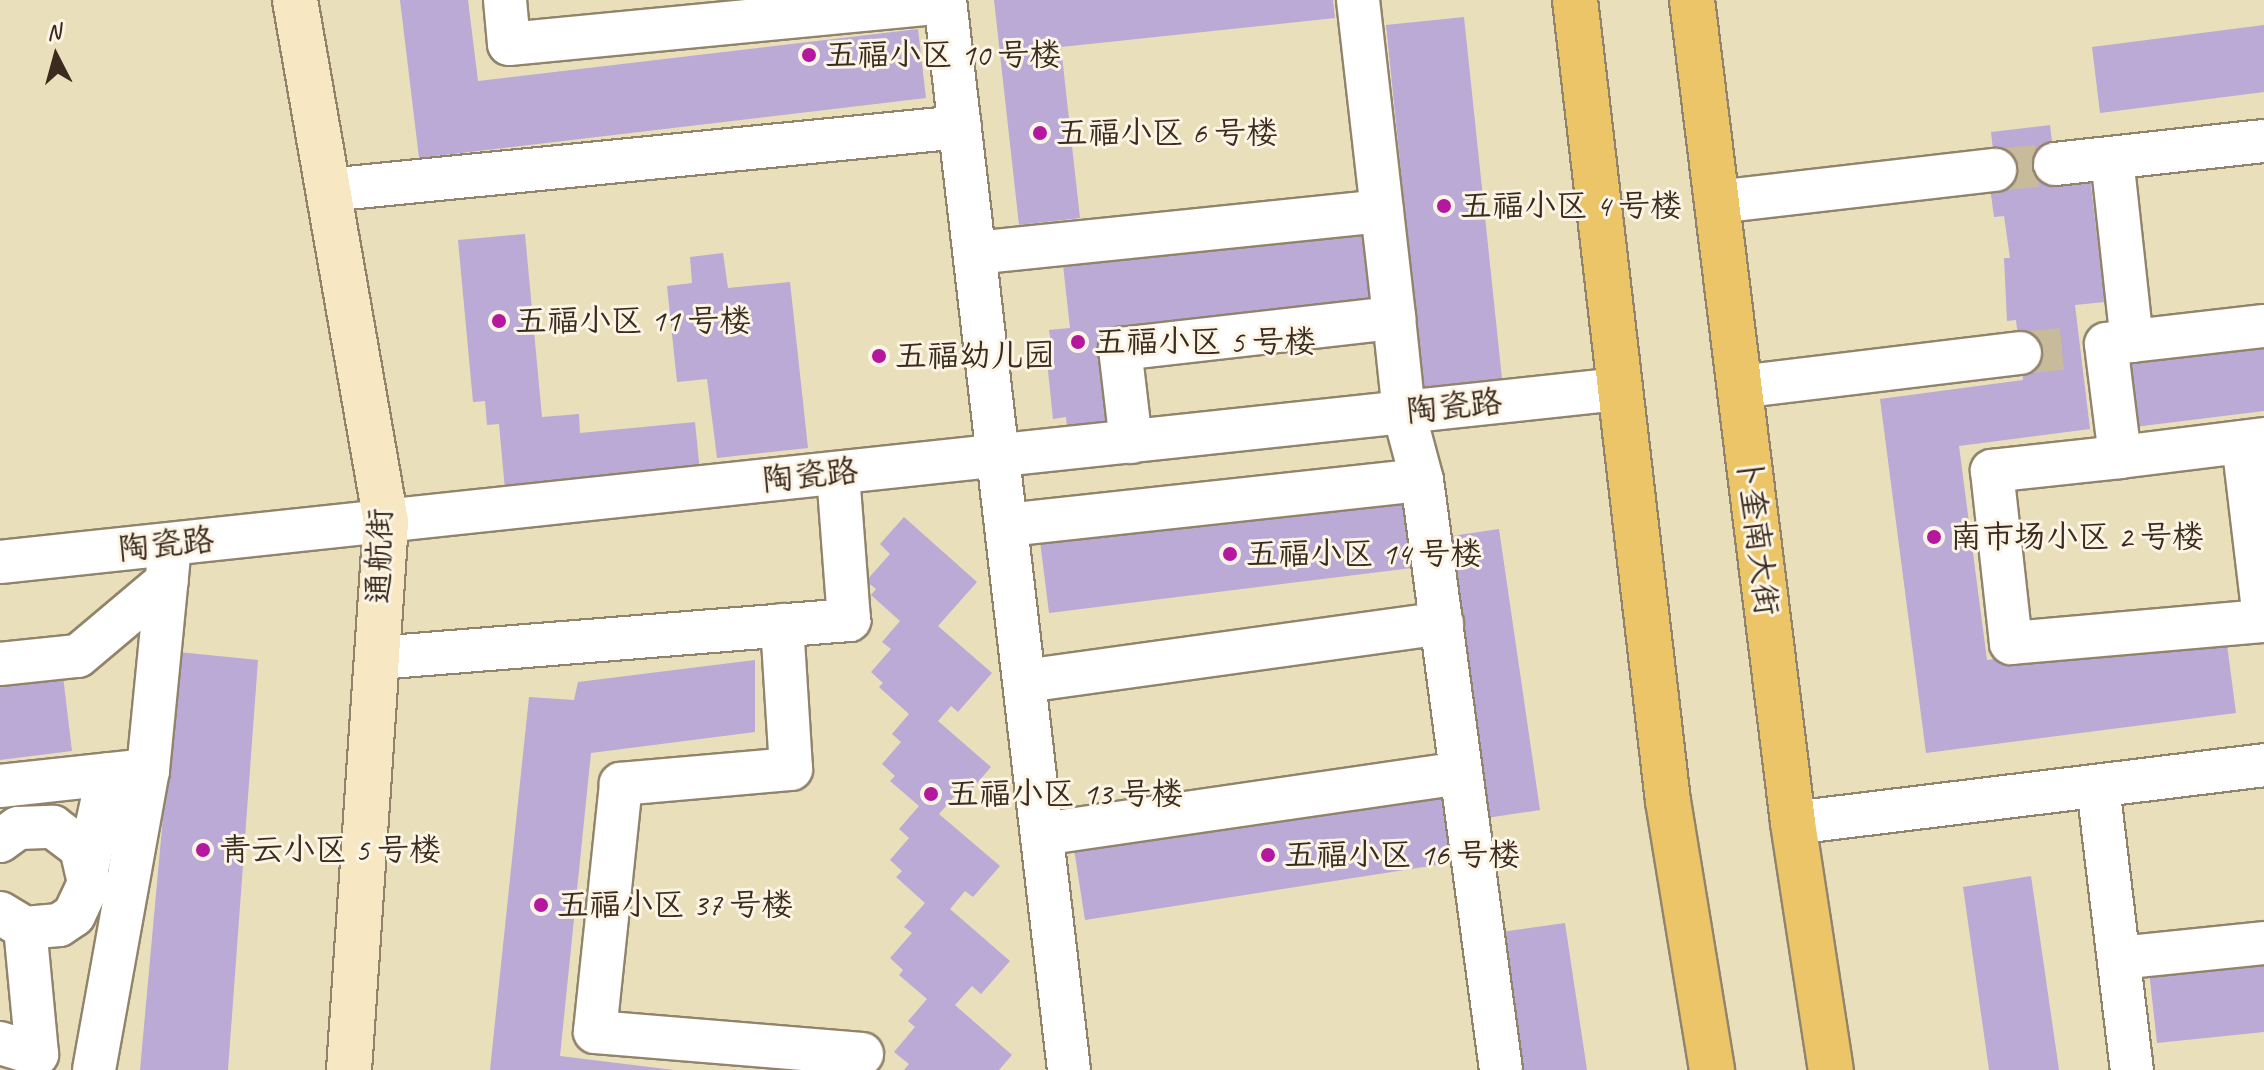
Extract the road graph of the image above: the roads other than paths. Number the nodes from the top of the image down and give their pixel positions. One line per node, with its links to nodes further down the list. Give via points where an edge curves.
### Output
1 (295, 0): 12 (main road, 通航街)
2 (505, 0): 6 (street, via 509,44)
3 (1358, 0): 14 (street)
4 (1575, 0): 21 (main road)
5 (1692, 0): 13 (main road, 卜奎南大街)
6 (945, 1): 7 (street)
7 (960, 127): 12 (street); 15 (street)
8 (2264, 141): 9 (street)
9 (2112, 158): 10 (street); 18 (street)
10 (2055, 164)
11 (1995, 170): 13 (street)
12 (328, 190): 29 (main road, 通航街)
13 (1717, 202): 20 (main road, 卜奎南大街)
14 (1382, 211): 15 (street); 16 (street)
15 (975, 253): 25 (street)
16 (1394, 318): 22 (street); 24 (street, via 1120,349)
17 (2264, 326): 18 (street)
18 (2106, 344): 26 (street)
19 (2020, 353): 20 (street)
20 (1739, 387): 44 (main road, 卜奎南大街)
21 (1620, 389): 22 (street, 陶瓷路); 57 (main road, via 1668,801)
22 (1404, 413): 24 (street, 陶瓷路); 28 (street)
23 (2254, 440): 26 (street); 33 (street)
24 (1131, 442): 25 (street, 陶瓷路)
25 (999, 456): 27 (street, 陶瓷路); 30 (street)
26 (2120, 457): 33 (street, via 1992,471 2011,643)
27 (838, 473): 29 (street, 陶瓷路); 35 (street, via 849,620)
28 (1422, 480): 30 (street); 34 (street)
29 (386, 522): 32 (street, 陶瓷路); 36 (main road, 通航街)
30 (1007, 525): 38 (street)
31 (0, 562): 32 (street, 陶瓷路)
32 (168, 563): 37 (street, via 78,656); 40 (street)
33 (2264, 619)
34 (1442, 623): 38 (street); 41 (street)
35 (782, 625): 36 (street); 52 (street, via 791,769 621,784 595,1032)
36 (377, 658): 54 (main road, 通航街)
37 (0, 664)
38 (1025, 681): 45 (street)
39 (2264, 765): 43 (street)
40 (128, 772): 42 (street); 47 (street); 53 (street)
41 (1461, 773): 45 (street); 56 (street)
42 (0, 786)
43 (2098, 786): 44 (street); 50 (street)
44 (1793, 823): 58 (main road, 卜奎南大街)
45 (1042, 834): 55 (street)
46 (0, 841): 47 (street, via 18,828 53,827 81,848)
47 (88, 865): 48 (street, via 89,883 74,915 59,925)
48 (12, 921): 51 (street, via 37,1054)
49 (2264, 943): 50 (street)
50 (2119, 958): 59 (street)
51 (0, 1043)
52 (862, 1054)
53 (94, 1070)
54 (349, 1070)
55 (1069, 1070)
56 (1501, 1070)
57 (1712, 1070)
58 (1831, 1070)
59 (2132, 1070)

